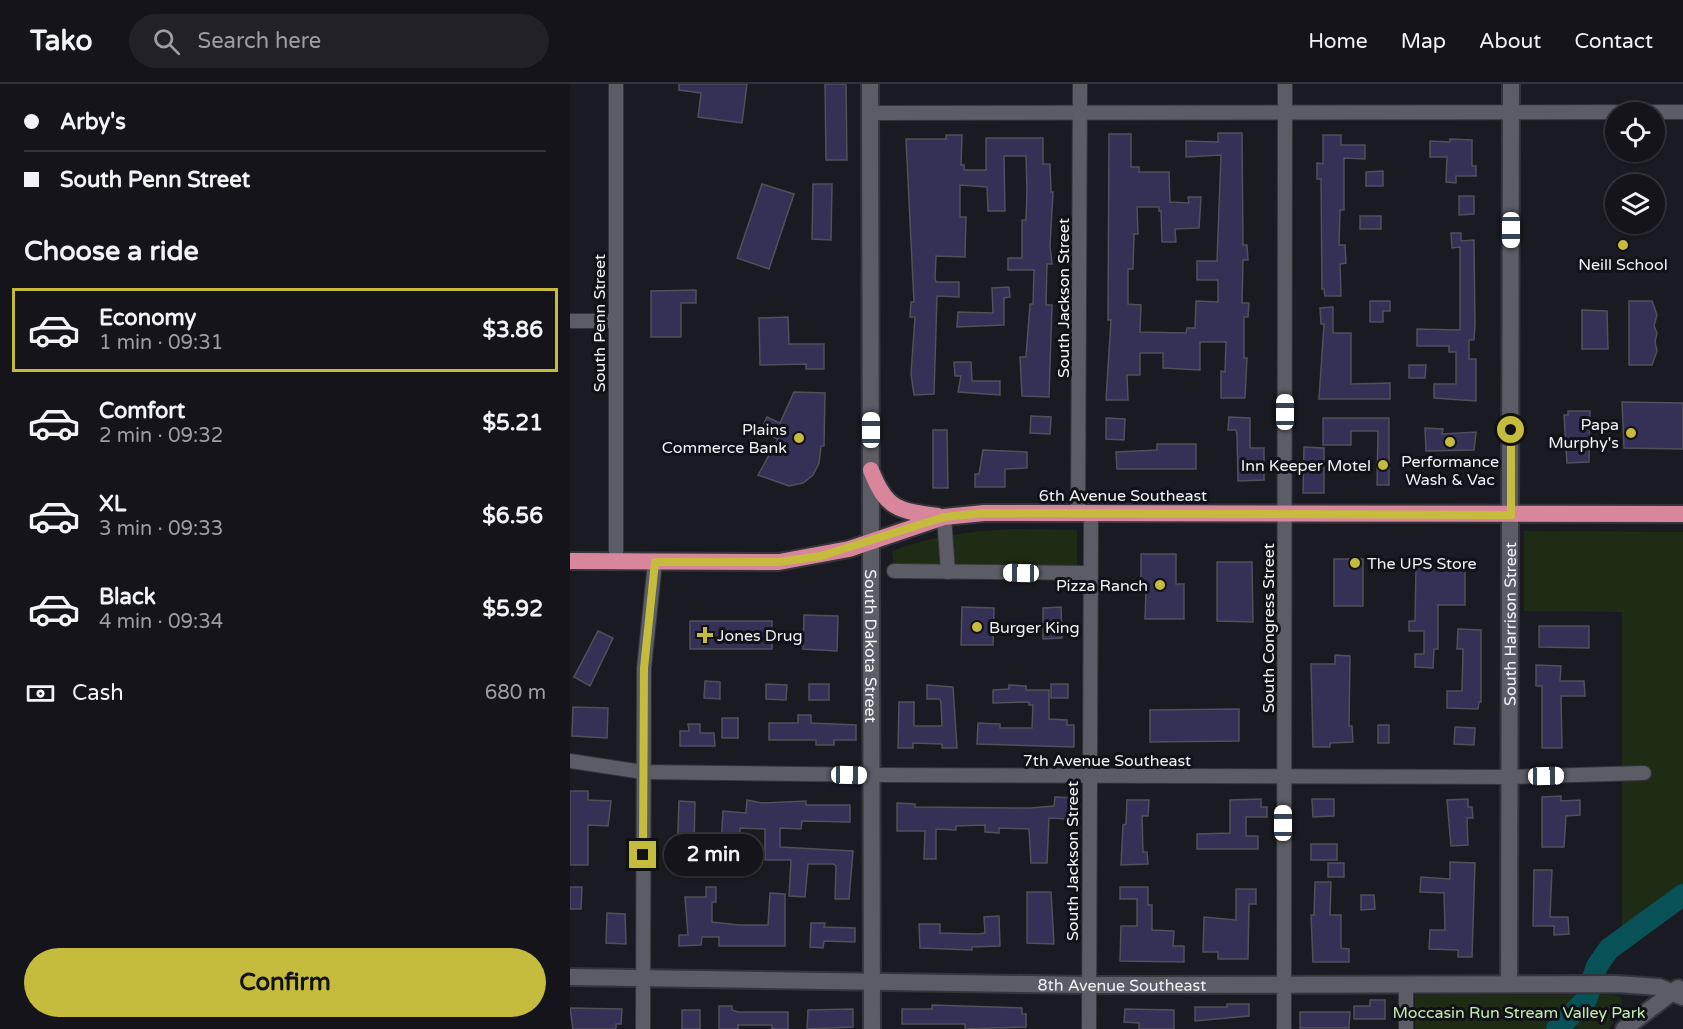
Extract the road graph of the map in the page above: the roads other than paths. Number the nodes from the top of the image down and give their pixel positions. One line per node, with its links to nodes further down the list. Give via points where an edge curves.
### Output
1 (616, 84): 12 (street, South Penn Street)
2 (870, 84): 10 (street, South Dakota Street)
3 (1080, 84): 6 (street, South Jackson Street)
4 (1285, 84): 9 (street, South Congress Street)
5 (1511, 84): 7 (street, South Harrison Street)
6 (1080, 112): 9 (street); 10 (street); 14 (street, South Jackson Street)
7 (1511, 112): 8 (street); 9 (street); 17 (street, South Harrison Street)
8 (1683, 112)
9 (1285, 113): 15 (street, South Congress Street)
10 (870, 114): 13 (street, South Dakota Street)
11 (570, 321): 12 (street)
12 (616, 321): 21 (street, South Penn Street)
13 (871, 470): 18 (highway, via 880,491 893,504 920,514); 19 (street, South Dakota Street)
14 (1084, 513): 15 (highway, 6th Avenue Southeast); 18 (highway, 6th Avenue Southeast); 25 (street, South Jackson Street)
15 (1285, 514): 17 (highway, 6th Avenue Southeast); 31 (street, South Congress Street)
16 (1683, 514): 17 (highway, 6th Avenue Southeast)
17 (1511, 515): 32 (street, South Harrison Street)
18 (944, 517): 19 (highway, 6th Avenue Southeast); 24 (street)
19 (872, 542): 22 (highway, 6th Avenue Southeast, via 779,562); 29 (street, South Dakota Street)
20 (570, 561): 21 (highway, 6th Avenue Southeast)
21 (616, 562): 22 (highway, 6th Avenue Southeast)
22 (655, 562): 27 (street, via 646,639)
23 (894, 571): 24 (street)
24 (948, 572): 25 (street)
25 (1090, 573): 30 (street, South Jackson Street)
26 (570, 761): 27 (street, 7th Avenue Southeast)
27 (643, 772): 29 (street, 7th Avenue Southeast); 34 (street)
28 (1644, 773): 32 (street, 7th Avenue Southeast)
29 (872, 775): 30 (street, 7th Avenue Southeast); 35 (street, South Dakota Street)
30 (1089, 777): 31 (street, 7th Avenue Southeast); 37 (street, South Jackson Street)
31 (1283, 777): 32 (street, 7th Avenue Southeast); 38 (street, South Congress Street)
32 (1511, 777): 36 (street, South Harrison Street)
33 (570, 977): 34 (street, 8th Avenue Southeast)
34 (643, 979): 35 (street, 8th Avenue Southeast); 41 (street)
35 (872, 981): 37 (street, 8th Avenue Southeast); 42 (street, South Dakota Street)
36 (1509, 984): 39 (street, 8th Avenue Southeast); 40 (street, 8th Avenue Southeast, via 1617,984)
37 (1089, 985): 38 (street, 8th Avenue Southeast); 43 (street, South Jackson Street)
38 (1283, 985): 39 (street, 8th Avenue Southeast); 44 (street, South Congress Street)
39 (1406, 985): 45 (street)
40 (1680, 991): 46 (street)
41 (643, 1029)
42 (872, 1029)
43 (1089, 1029)
44 (1284, 1029)
45 (1406, 1029)
46 (1624, 1029)

